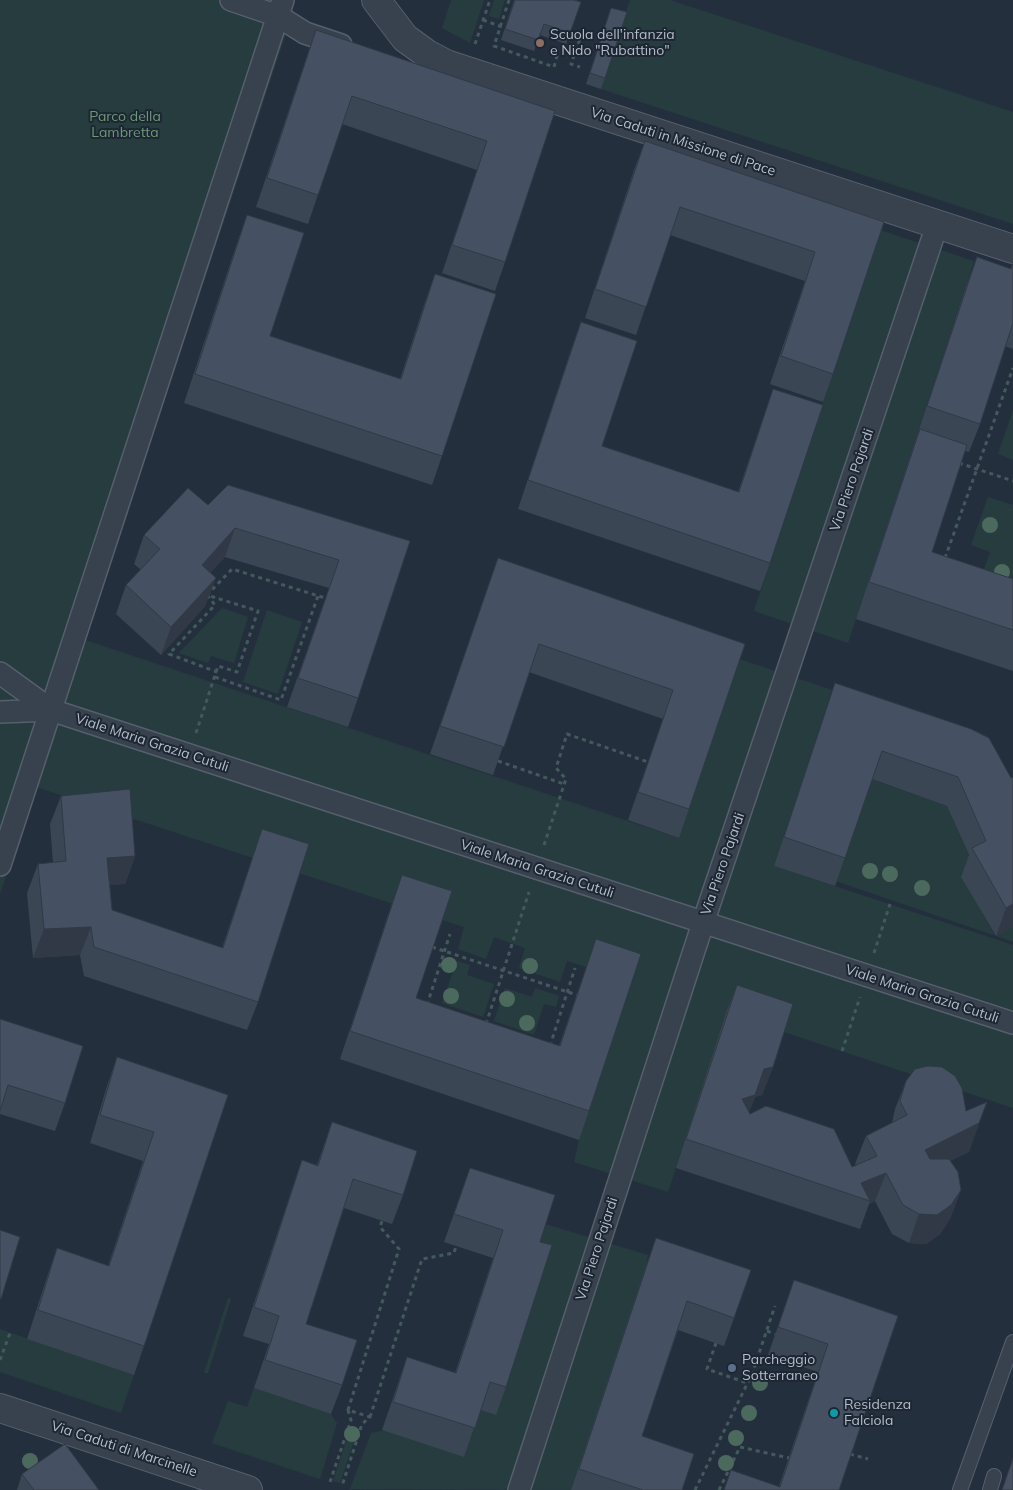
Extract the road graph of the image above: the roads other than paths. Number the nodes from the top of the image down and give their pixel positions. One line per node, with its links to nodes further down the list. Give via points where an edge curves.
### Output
1 (231, 0): 3 (street)
2 (376, 0): 8 (street, Via Caduti in Missione di Pace, via 405,38 446,64)
3 (281, 8): 4 (street, via 305,33); 10 (street)
4 (360, 52)
5 (416, 70): 6 (street)
6 (544, 113)
7 (932, 240): 13 (street, Via Piero Pajardi)
8 (1013, 249)
9 (0, 673): 10 (street)
10 (56, 711): 11 (street); 12 (street); 13 (street, Viale Maria Grazia Cutuli)
11 (0, 712)
12 (0, 865)
13 (703, 923): 14 (street, Viale Maria Grazia Cutuli); 19 (street, Via Piero Pajardi)
14 (1013, 1023)
15 (1013, 1342): 20 (lane)
16 (0, 1408): 18 (street, Via Caduti di Marcinelle)
17 (994, 1476): 21 (lane)
18 (248, 1490)
19 (519, 1490)
20 (960, 1490)
21 (990, 1490)

